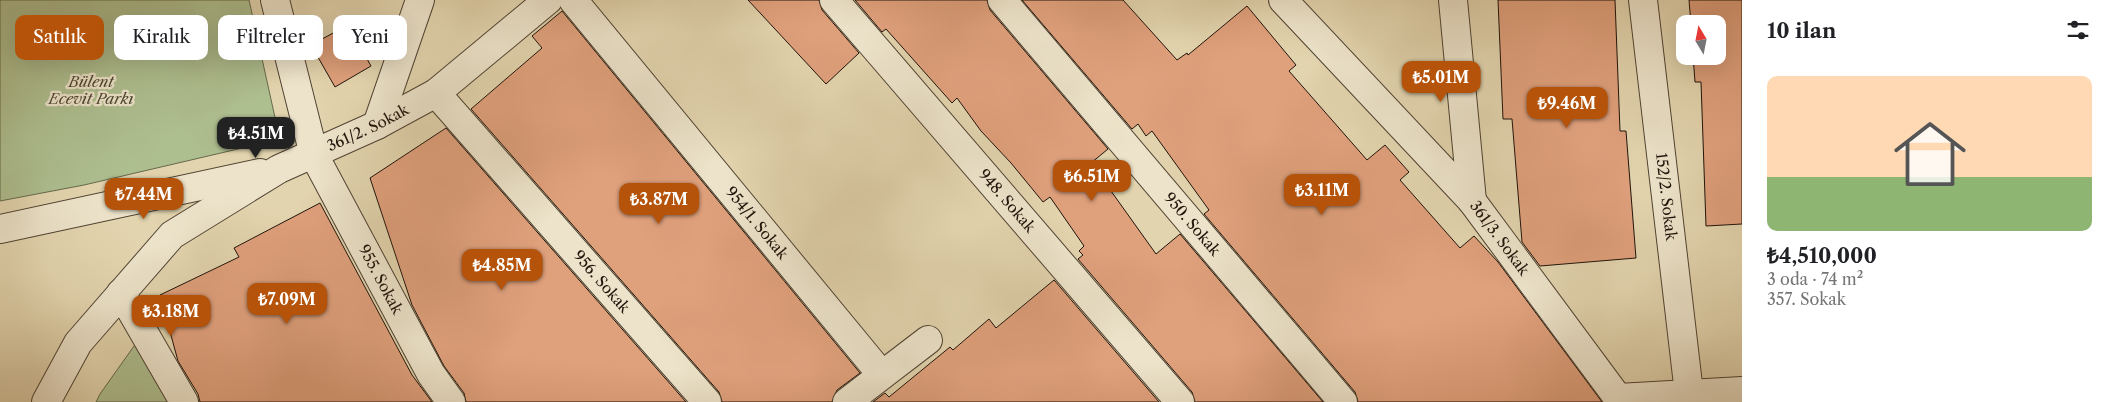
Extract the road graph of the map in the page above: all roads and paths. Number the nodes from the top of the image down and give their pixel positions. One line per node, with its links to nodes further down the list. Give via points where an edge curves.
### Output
1 (275, 0): 12 (street, 955. Sokak)
2 (420, 0): 11 (street)
3 (548, 0): 10 (street, 361/2. Sokak)
4 (573, 0): 18 (street, 954/1. Sokak)
5 (834, 0): 26 (street, 948. Sokak)
6 (1002, 0): 27 (street, 950. Sokak)
7 (1283, 0): 14 (street, 361/3. Sokak)
8 (1454, 0): 14 (street)
9 (1644, 0): 20 (street, 152/2. Sokak)
10 (436, 93): 11 (street, 361/2. Sokak); 24 (street, 956. Sokak)
11 (378, 125): 12 (street, 361/2. Sokak)
12 (314, 155): 13 (street, 361/2. Sokak); 23 (street, 955. Sokak, via 431,374)
13 (279, 169): 15 (street); 16 (street, 361/2. Sokak, via 172,235)
14 (1472, 201): 20 (street, 361/3. Sokak, via 1618,398)
15 (0, 229)
16 (121, 294): 21 (street, 361/2. Sokak, via 78,343); 22 (street)
17 (928, 340): 18 (street)
18 (882, 375): 25 (street)
19 (1742, 391): 20 (street, 361/3. Sokak)
20 (1689, 393)
21 (46, 402)
22 (184, 402)
23 (451, 402)
24 (707, 402)
25 (847, 402)
26 (1180, 402)
27 (1343, 402)

